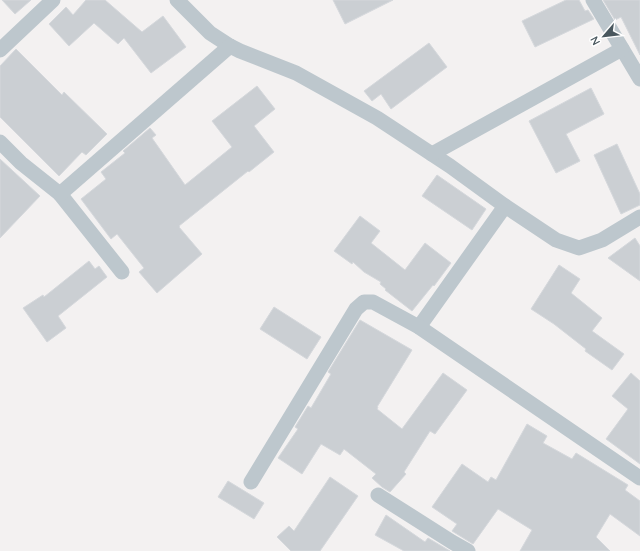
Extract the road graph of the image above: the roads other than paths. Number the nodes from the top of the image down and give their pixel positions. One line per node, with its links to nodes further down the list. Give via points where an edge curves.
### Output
1 (53, 0): 6 (street)
2 (177, 0): 4 (street, via 210,33)
3 (593, 0): 5 (street)
4 (230, 46): 9 (street, via 296,73 377,118); 10 (street)
5 (622, 49): 7 (street); 9 (street)
6 (0, 50)
7 (640, 79)
8 (0, 142): 10 (street, via 21,163)
9 (432, 154): 11 (street)
10 (60, 194): 13 (street)
11 (506, 206): 12 (street, via 556,240 579,248 602,240); 14 (street)
12 (640, 217)
13 (122, 272)
14 (419, 327): 15 (street); 16 (street, via 373,302 364,302 356,308)
15 (640, 478)
16 (251, 482)
17 (378, 494): 18 (street)
18 (468, 551)

